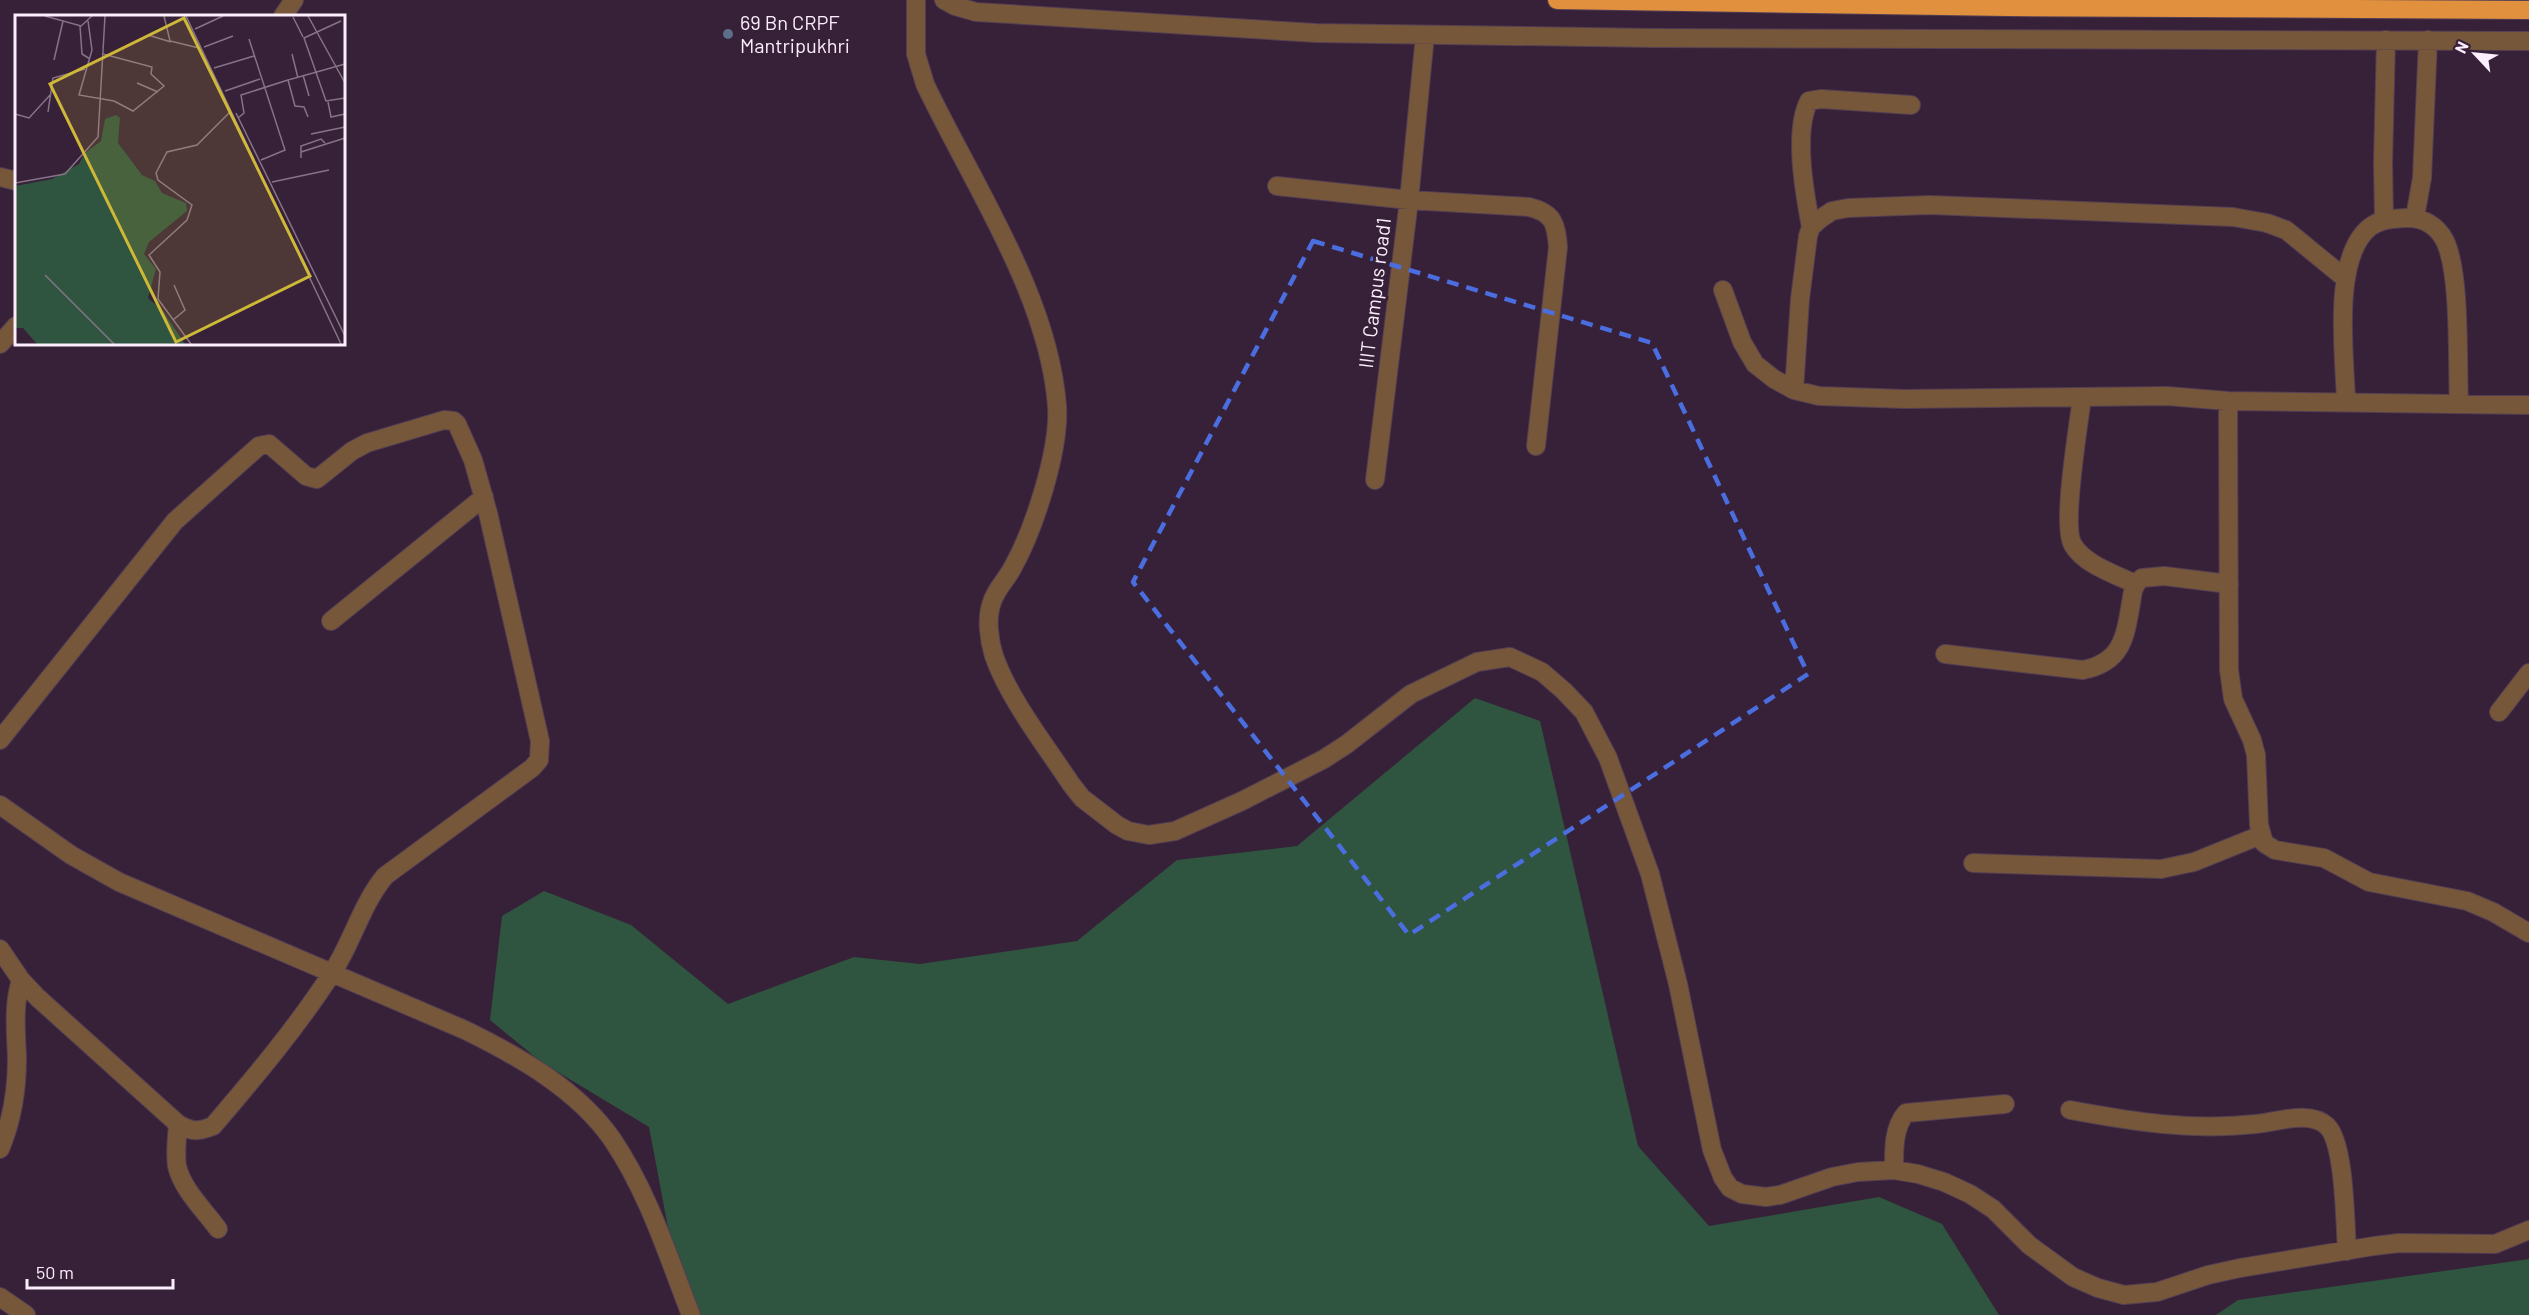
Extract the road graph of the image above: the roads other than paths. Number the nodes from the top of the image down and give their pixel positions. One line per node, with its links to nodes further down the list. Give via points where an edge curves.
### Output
1 (294, 0): 6 (street)
2 (916, 0): 50 (street, via 916,54 924,84 1012,257 1047,346 1057,409 1052,450 1030,528 1013,568 992,602 990,630 994,655 1008,687 1082,798 1128,831 1149,835 1175,831 1324,759 1411,694 1440,679 1477,662 1498,657 1519,659 1542,672 1584,712 1608,758 1650,873 1678,984 1712,1150 1730,1188 1766,1197 1841,1176)
3 (944, 0): 7 (street, via 976,12 1316,33)
4 (1557, 0): 5 (highway)
5 (2529, 10)
6 (284, 15)
7 (1425, 34): 8 (street); 15 (street)
8 (2386, 40): 9 (street); 17 (street)
9 (2428, 40): 10 (street); 16 (street, via 2422,178)
10 (2529, 41)
11 (1911, 105): 18 (street, via 1815,98 1809,101 1803,119 1802,165)
12 (0, 177): 13 (street)
13 (15, 181)
14 (1276, 186): 15 (street)
15 (1409, 200): 29 (street, IIIT Campus road1, via 1529,207 1549,215 1556,226 1558,247); 30 (street, IIIT Campus road1)
16 (2415, 218): 17 (street); 27 (street, via 2439,232 2449,252 2454,281)
17 (2384, 219): 19 (street, via 2362,235 2354,248)
18 (1811, 227): 19 (street, via 1832,211 1848,208 1930,205 2233,217 2286,230); 23 (street, via 1804,259)
19 (2346, 279): 26 (street)
20 (1723, 290): 23 (street, via 1742,342 1755,364)
21 (15, 327): 22 (street)
22 (0, 344)
23 (1794, 390): 24 (street, via 1820,396 1905,399)
24 (2082, 397): 25 (street, via 2167,396); 32 (street, via 2068,519 2072,544 2102,569)
25 (2228, 401): 26 (street); 33 (street)
26 (2346, 402): 27 (street)
27 (2459, 404): 28 (street)
28 (2529, 405)
29 (1536, 446)
30 (1375, 480)
31 (484, 497): 34 (street); 38 (street, via 461,429 454,421 444,420 367,443 352,450 317,479 306,476 269,444 259,446 176,521); 44 (street, via 540,741 539,760 385,876)
32 (2135, 584): 33 (street, via 2149,576 2164,576); 35 (street, via 2120,647 2098,667 2083,670)
33 (2229, 584): 40 (street, via 2230,683 2256,755)
34 (331, 621)
35 (1945, 654)
36 (2529, 673): 37 (street)
37 (2499, 712)
38 (0, 740)
39 (0, 805): 44 (street, via 71,855 119,882)
40 (2261, 835): 41 (street, via 2194,862 2161,869); 42 (street, via 2264,843 2275,850 2324,858 2369,882 2467,901)
41 (1973, 863)
42 (2529, 933)
43 (0, 949): 45 (street)
44 (333, 972): 48 (street, via 272,1056 213,1126 200,1132); 56 (street, via 505,1050 551,1080 583,1108 611,1138 647,1205)
45 (21, 980): 48 (street); 49 (street, via 15,999 15,1101)
46 (2005, 1104): 50 (street, via 1906,1113 1896,1133)
47 (2070, 1110): 53 (street, via 2178,1127 2305,1118 2326,1125 2337,1144)
48 (178, 1124): 51 (street, via 176,1156 180,1174)
49 (0, 1149)
50 (1894, 1170): 53 (street, via 1944,1182 1970,1194 1993,1209 2048,1260 2098,1288 2124,1295 2157,1292 2240,1268)
51 (218, 1229)
52 (2529, 1230): 53 (street, via 2495,1244 2399,1244)
53 (2347, 1251)
54 (0, 1297): 55 (street)
55 (26, 1315)
56 (691, 1315)

